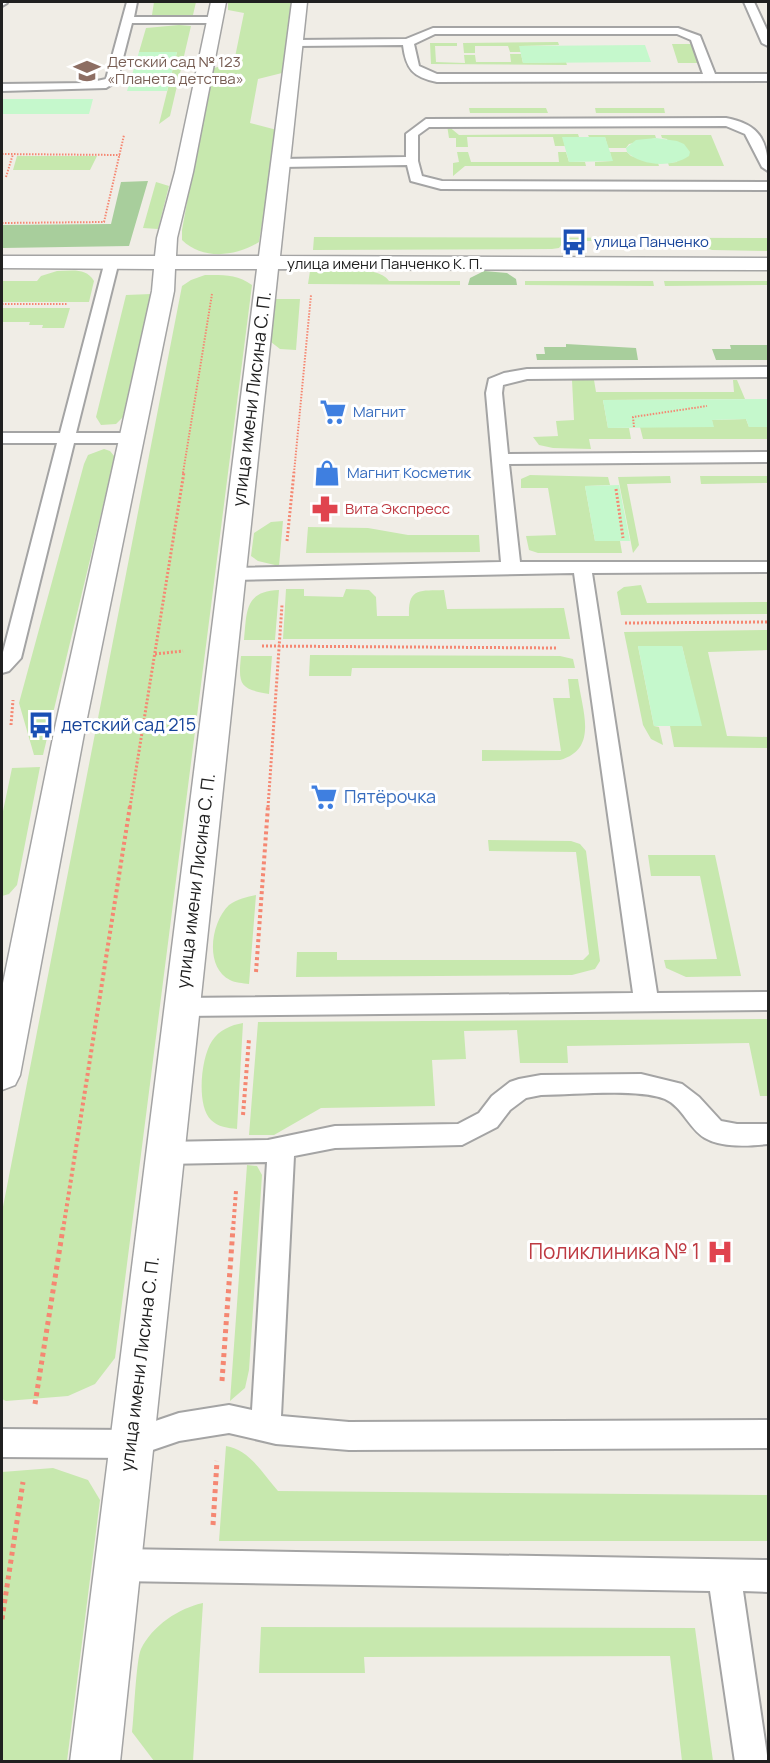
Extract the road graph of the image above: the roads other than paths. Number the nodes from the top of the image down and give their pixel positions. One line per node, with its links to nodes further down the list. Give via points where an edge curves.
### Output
1 (132, 2): 5 (lane)
2 (218, 2): 6 (street)
3 (300, 2): 8 (street, улица имени Лисина С. П.)
4 (750, 2): 9 (lane)
5 (127, 20): 6 (lane); 12 (lane, via 111,81 102,86)
6 (214, 20): 18 (street)
7 (408, 42): 8 (lane); 10 (lane, via 416,72 437,78); 10 (lane, via 433,31 686,32 696,38)
8 (295, 43): 14 (street, улица имени Лисина С. П.)
9 (768, 43)
10 (710, 78): 11 (lane)
11 (768, 78)
12 (2, 88)
13 (412, 162): 14 (lane); 15 (lane, via 412,134 426,123 726,122 753,131); 16 (lane, via 416,178 441,185)
14 (281, 163): 20 (street, улица имени Лисина С. П.)
15 (768, 167)
16 (768, 186)
17 (112, 261): 18 (street, улица имени Панченко К. П.); 19 (street, улица имени Панченко К. П.); 24 (lane)
18 (164, 261): 20 (street, улица имени Панченко К. П.); 25 (street, via 163,291)
19 (2, 262)
20 (268, 264): 21 (street, улица имени Панченко К. П.); 31 (street, улица имени Лисина С. П.)
21 (768, 264)
22 (768, 372): 27 (lane, via 510,376 495,382)
23 (2, 438): 24 (lane)
24 (65, 438): 25 (lane); 32 (lane, via 10,658)
25 (132, 438): 36 (street)
26 (768, 457): 27 (lane)
27 (501, 459): 29 (lane)
28 (768, 567): 30 (lane)
29 (511, 568): 30 (lane); 31 (lane)
30 (582, 568): 33 (lane)
31 (232, 574): 35 (street, улица имени Лисина С. П.)
32 (2, 667)
33 (646, 1001): 34 (lane); 35 (lane)
34 (768, 1001)
35 (181, 1007): 39 (street, улица имени Лисина С. П.)
36 (2, 1075)
37 (768, 1134): 38 (lane, via 737,1135 713,1130 673,1091 641,1084 541,1085 519,1089 488,1120 462,1134 335,1137)
38 (281, 1148): 39 (lane); 40 (lane)
39 (164, 1153): 43 (street, улица имени Лисина С. П.)
40 (266, 1428): 41 (lane, via 349,1436); 43 (lane, via 229,1419 179,1427)
41 (768, 1434)
42 (15, 1444): 43 (lane)
43 (129, 1444): 44 (street, улица имени Лисина С. П.)
44 (118, 1565): 45 (lane); 47 (street, улица имени Лисина С. П.)
45 (724, 1575): 46 (lane); 48 (lane)
46 (768, 1576)
47 (95, 1761)
48 (752, 1761)

